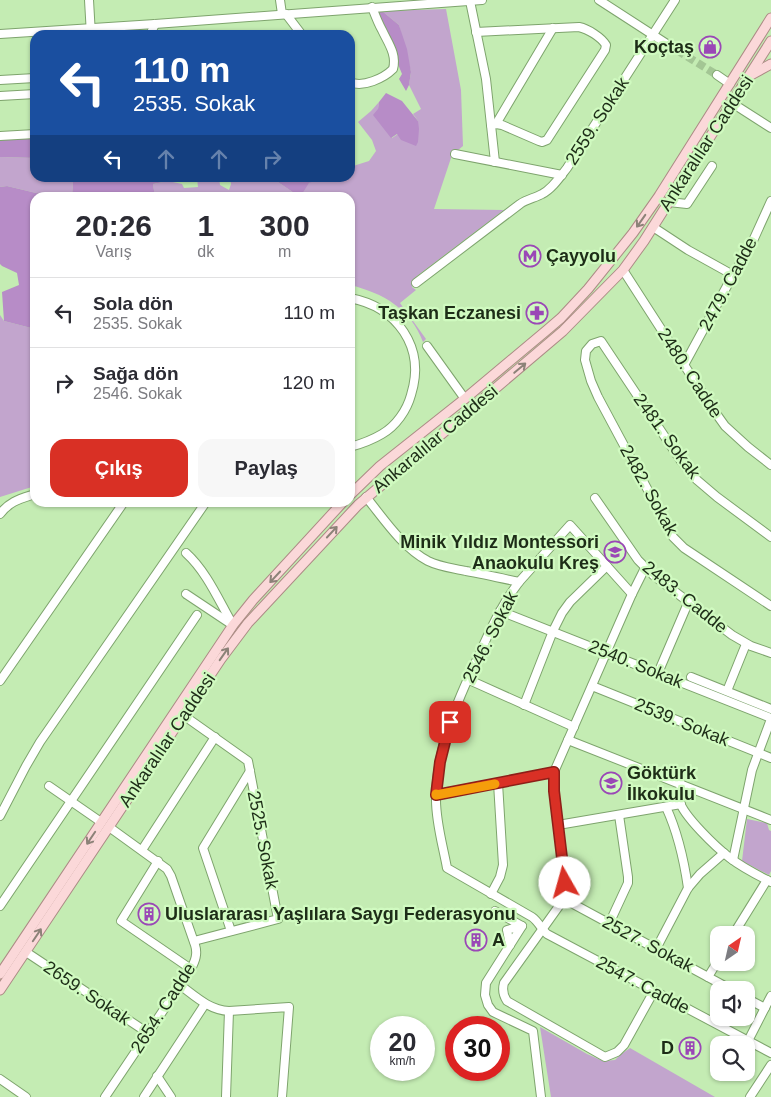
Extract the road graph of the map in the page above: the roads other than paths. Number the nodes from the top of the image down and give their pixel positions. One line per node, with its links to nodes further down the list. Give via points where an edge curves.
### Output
1 (89, 0): 12 (street)
2 (280, 0): 8 (street)
3 (482, 0): 6 (street)
4 (599, 0): 20 (street)
5 (675, 0): 20 (street, 2559. Sokak)
6 (470, 1): 7 (street); 16 (street)
7 (369, 5): 8 (street); 30 (street, via 392,49 393,69 366,83)
8 (284, 14): 10 (street); 15 (street)
9 (771, 18): 17 (main road, Ankaralılar Caddesi)
10 (155, 24): 13 (street); 14 (street)
11 (553, 28): 16 (street); 36 (street); 36 (street, via 582,28 605,42 605,50 547,140 542,142)
12 (91, 30)
13 (107, 30)
14 (152, 30)
15 (298, 30)
16 (476, 32): 36 (street)
17 (762, 32): 21 (main road); 22 (main road, Ankaralılar Caddesi)
18 (30, 33): 19 (street)
19 (0, 34)
20 (653, 34): 23 (street); 43 (street, 2559. Sokak)
21 (771, 37)
22 (756, 42): 24 (main road); 31 (main road, Ankaralılar Caddesi)
23 (668, 44)
24 (770, 46): 27 (main road, Ankaralılar Caddesi)
25 (771, 64): 27 (main road)
26 (717, 75): 31 (street)
27 (749, 77): 32 (main road, Ankaralılar Caddesi)
28 (30, 78): 29 (street)
29 (0, 80)
30 (355, 83)
31 (730, 84): 32 (main road); 47 (main road, Ankaralılar Caddesi, one-way to 47)
32 (740, 90): 35 (main road, Ankaralılar Caddesi)
33 (30, 94): 34 (street)
34 (0, 96)
35 (732, 103): 37 (street); 45 (main road, Ankaralılar Caddesi)
36 (494, 124): 41 (street)
37 (771, 128)
38 (30, 134): 39 (street)
39 (0, 136)
40 (455, 154): 41 (street, 2559. Sokak)
41 (495, 162): 43 (street, 2559. Sokak)
42 (712, 166): 45 (street, via 687,204)
43 (562, 175): 50 (street, via 543,194 520,204)
44 (771, 201): 49 (street, 2479. Cadde)
45 (669, 202): 46 (main road, Ankaralılar Caddesi)
46 (653, 226): 48 (main road, Ankaralılar Caddesi); 49 (street)
47 (614, 258): 48 (main road); 52 (main road, Ankaralılar Caddesi, via 575,304)
48 (623, 270): 55 (main road, Ankaralılar Caddesi); 56 (street, 2480. Cadde)
49 (733, 275): 56 (street, 2479. Cadde)
50 (416, 283)
51 (355, 299): 58 (street, via 372,305 395,320 411,346 416,368 409,402 400,417 384,433)
52 (535, 340): 55 (main road); 57 (main road, Ankaralılar Caddesi)
53 (601, 341): 69 (street, 2481. Sokak, via 688,471); 77 (street, 2482. Sokak, via 586,351 591,381 670,533 684,548)
54 (427, 346): 57 (street)
55 (543, 349): 63 (main road, Ankaralılar Caddesi, one-way to 55)
56 (684, 365): 59 (street, 2480. Cadde, via 725,426)
57 (465, 399): 60 (main road, Ankaralılar Caddesi)
58 (355, 445)
59 (771, 465)
60 (358, 487): 61 (main road, Ankaralılar Caddesi); 63 (main road)
61 (355, 490)
62 (30, 496): 68 (street, via 11,502)
63 (366, 497): 73 (street, via 390,527 420,556 446,567); 94 (main road, Ankaralılar Caddesi, one-way to 63, via 243,629)
64 (595, 498): 72 (street, 2483. Cadde)
65 (121, 507): 88 (street)
66 (203, 507): 112 (street, via 40,742)
67 (338, 507): 80 (main road, Ankaralılar Caddesi, one-way to 80)
68 (0, 514)
69 (771, 537)
70 (186, 554): 80 (street, via 204,574)
71 (607, 566): 73 (street, 2546. Sokak, via 570,525); 75 (street); 81 (street, via 570,602)
72 (645, 568): 75 (street); 76 (street, 2483. Cadde)
73 (519, 582): 78 (street, 2546. Sokak)
74 (186, 594): 80 (street)
75 (632, 594): 83 (street)
76 (688, 603): 82 (street, 2483. Cadde); 85 (street)
77 (771, 606)
78 (500, 611): 81 (street, 2540. Sokak); 87 (street, 2546. Sokak)
79 (197, 614): 107 (street)
80 (233, 625): 114 (main road, Ankaralılar Caddesi)
81 (552, 631): 83 (street, 2540. Sokak); 92 (street)
82 (746, 644): 84 (street, 2483. Cadde); 90 (street)
83 (606, 652): 85 (street, 2540. Sokak); 89 (street)
84 (771, 653)
85 (658, 673): 91 (street, 2540. Sokak)
86 (691, 677): 90 (street)
87 (468, 679): 92 (street); 106 (street, 2546. Sokak, via 446,734)
88 (0, 681)
89 (592, 686): 96 (street); 99 (street, 2539. Sokak)
90 (727, 691): 91 (street)
91 (746, 703): 93 (street); 95 (street, 2540. Sokak)
92 (524, 705): 96 (street)
93 (771, 708)
94 (183, 715): 97 (street); 114 (main road, Ankaralılar Caddesi)
95 (771, 718): 99 (street)
96 (574, 727): 98 (street)
97 (215, 737): 101 (street, 2525. Sokak, via 248,761); 116 (street)
98 (568, 740): 102 (street); 104 (street)
99 (758, 752): 100 (street, 2539. Sokak); 110 (street, via 749,778)
100 (771, 758)
101 (250, 771): 129 (street, via 203,848); 129 (street, 2525. Sokak, via 278,919)
102 (554, 772): 103 (street); 115 (street)
103 (498, 783): 106 (street); 122 (street, via 503,865)
104 (682, 785): 108 (street, via 678,795); 110 (street)
105 (49, 786): 107 (street, 2654. Cadde)
106 (436, 795): 122 (street, 2546. Sokak, via 447,868)
107 (71, 801): 114 (street, 2654. Cadde); 124 (street)
108 (681, 804): 109 (street); 117 (street)
109 (666, 807): 111 (street); 121 (street, via 677,834)
110 (744, 810): 113 (street); 118 (street)
111 (619, 815): 115 (street); 126 (street, via 628,883)
112 (0, 816)
113 (771, 820)
114 (105, 824): 116 (street, 2654. Cadde); 132 (main road, Ankaralılar Caddesi, one-way to 114); 135 (main road, Ankaralılar Caddesi, one-way to 135)
115 (558, 826): 123 (street, via 566,888)
116 (142, 850): 119 (street, 2654. Cadde)
117 (724, 853): 118 (street); 121 (street)
118 (733, 860): 120 (street)
119 (158, 862): 130 (street, 2654. Cadde, via 171,876); 133 (street, via 121,921)
120 (769, 881): 127 (street)
121 (688, 888): 131 (street)
122 (491, 894): 128 (street, 2547. Cadde, via 532,917)
123 (564, 899): 126 (street, 2527. Sokak); 128 (street)
124 (0, 906)
125 (495, 911): 160 (street, via 522,926 486,983 485,995 493,1012 533,1031)
126 (609, 924): 131 (street, 2527. Sokak)
127 (740, 926)
128 (542, 929): 140 (street, 2547. Cadde); 140 (street, via 504,984 503,992 507,1000 605,1057 624,1045)
129 (231, 931): 130 (street)
130 (194, 941): 133 (street, 2654. Cadde, via 197,952)
131 (656, 949): 136 (street, 2527. Sokak)
132 (26, 952): 139 (main road, Ankaralılar Caddesi); 146 (street, 2659. Sokak)
133 (190, 969): 138 (street, 2654. Cadde)
134 (712, 971): 136 (street)
135 (0, 974)
136 (708, 977): 137 (street, 2527. Sokak)
137 (715, 981)
138 (180, 985): 143 (street); 146 (street, 2654. Cadde)
139 (0, 990)
140 (654, 991): 147 (street, 2547. Cadde)
141 (771, 996): 144 (street)
142 (755, 1003): 144 (street)
143 (205, 1004): 145 (street); 152 (street)
144 (765, 1008): 148 (street)
145 (229, 1011): 158 (street); 159 (street, via 289,1007)
146 (148, 1033): 155 (street, 2654. Cadde)
147 (739, 1036)
148 (751, 1036)
149 (755, 1045): 150 (street, 2547. Cadde)
150 (771, 1053)
151 (771, 1065): 161 (street)
152 (157, 1076): 156 (street); 157 (street)
153 (0, 1079): 154 (street)
154 (26, 1097)
155 (105, 1097)
156 (144, 1097)
157 (171, 1097)
158 (226, 1097)
159 (282, 1097)
160 (541, 1097)
161 (750, 1097)

